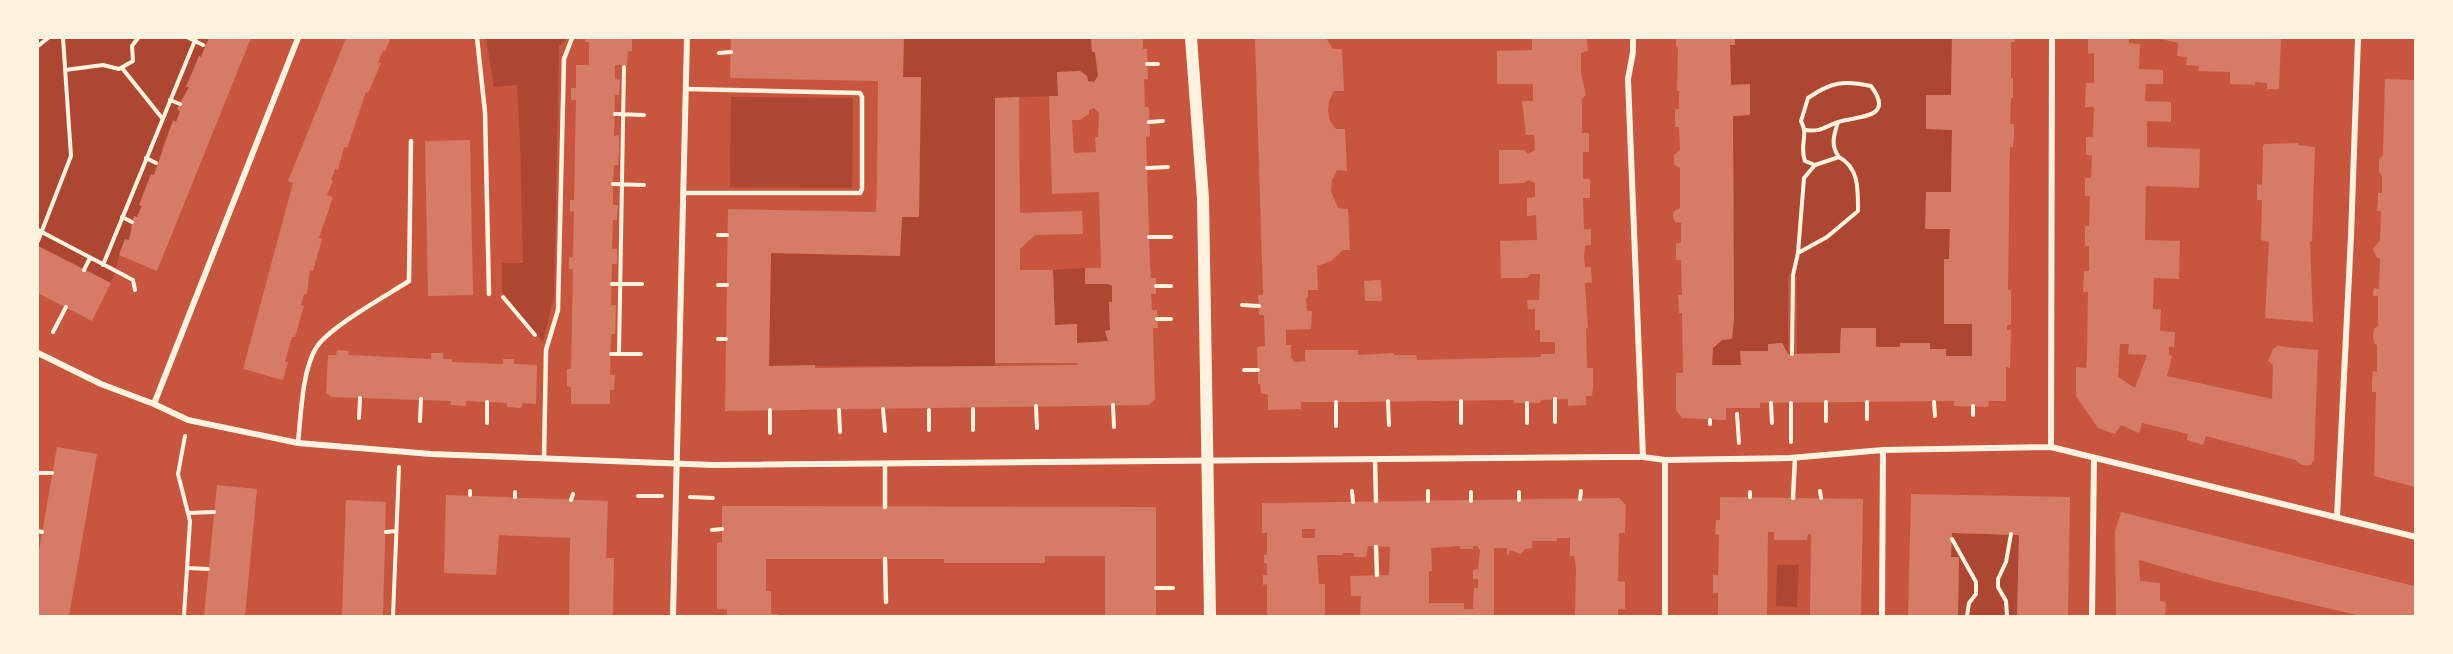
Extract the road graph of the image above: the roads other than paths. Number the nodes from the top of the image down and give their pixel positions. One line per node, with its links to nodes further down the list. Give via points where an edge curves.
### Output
1 (298, 38): 14 (street)
2 (477, 38): 12 (lane, via 485,112)
3 (572, 38): 21 (lane, via 564,59 558,310 546,350)
4 (687, 38): 9 (street)
5 (1634, 38): 18 (street, via 1628,79)
6 (2052, 38): 16 (street)
7 (2358, 38): 30 (street)
8 (1192, 40): 23 (main road, via 1203,199)
9 (686, 89): 11 (street); 11 (lane, via 860,93 862,189 855,194)
10 (411, 141): 15 (lane, via 409,281 327,334 315,349 308,370)
11 (683, 193): 25 (street)
12 (489, 294)
13 (38, 353): 14 (street, via 101,384)
14 (154, 404): 15 (street, via 188,420)
15 (298, 443): 21 (street)
16 (2051, 447): 17 (street); 20 (street)
17 (1883, 450): 19 (street); 39 (street)
18 (1643, 457): 22 (street); 24 (street)
19 (1793, 458): 24 (street); 27 (lane)
20 (2094, 458): 30 (street); 40 (street)
21 (544, 459): 25 (street)
22 (1375, 459): 23 (street); 28 (lane)
23 (1209, 460): 26 (street); 37 (main road)
24 (1665, 460): 38 (street)
25 (677, 464): 26 (street); 36 (street)
26 (885, 464): 29 (lane)
27 (1793, 498)
28 (1376, 501)
29 (885, 507)
30 (2337, 517): 31 (street)
31 (2415, 537)
32 (1376, 547): 34 (lane)
33 (885, 559): 35 (lane)
34 (1377, 575)
35 (886, 602)
36 (674, 616)
37 (1210, 616)
38 (1665, 616)
39 (1882, 616)
40 (2092, 616)

